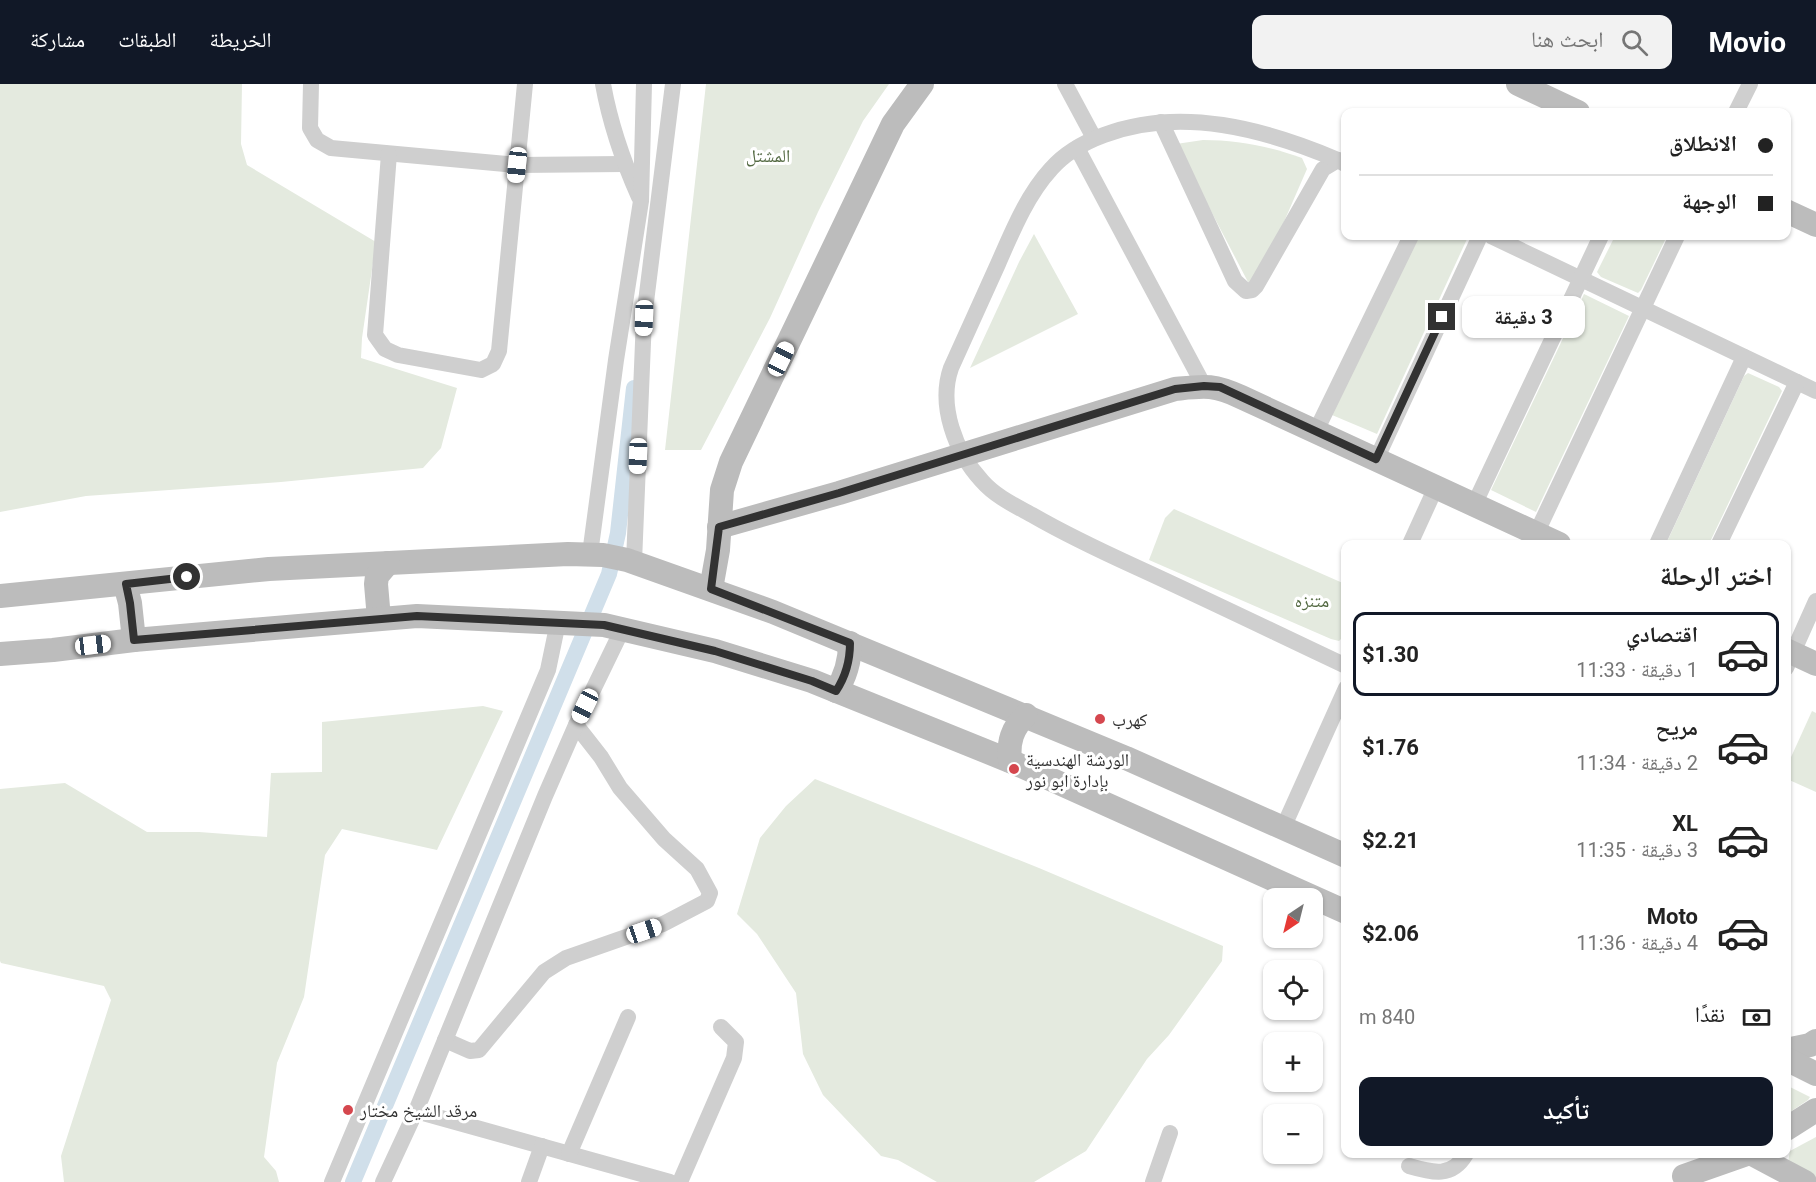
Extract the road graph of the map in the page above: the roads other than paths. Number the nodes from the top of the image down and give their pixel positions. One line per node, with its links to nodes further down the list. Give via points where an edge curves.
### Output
1 (311, 84): 15 (street, via 310,128 317,140 331,148)
2 (525, 84): 19 (street)
3 (603, 84): 18 (street)
4 (644, 84): 20 (street)
5 (673, 84): 46 (street, via 644,318)
6 (922, 84): 39 (main road, via 893,124 731,462 722,490)
7 (1065, 84): 13 (street)
8 (1518, 84): 10 (main road)
9 (1750, 84): 11 (street)
10 (1569, 108)
11 (1738, 108)
12 (1161, 122): 13 (street, via 1127,126); 16 (street, via 1235,281 1246,291 1256,286 1323,169); 17 (street, via 1187,120 1272,135)
13 (1094, 138): 14 (street)
14 (1077, 148): 32 (street); 35 (street, via 1051,168 1030,198 951,368 946,403)
15 (389, 154): 19 (street); 19 (street, via 375,335 385,349 398,355 481,370 493,364 499,351)
16 (1341, 162)
17 (1341, 162)
18 (624, 164): 19 (street); 20 (street)
19 (517, 165)
20 (641, 201): 45 (street, via 616,360)
21 (1791, 213): 22 (main road)
22 (1816, 225)
23 (1409, 240): 34 (street)
24 (1478, 240): 36 (street)
25 (1499, 240): 28 (street)
26 (1599, 240): 28 (street)
27 (1675, 240): 29 (street)
28 (1581, 279): 29 (street); 38 (street)
29 (1643, 308): 30 (street); 40 (street)
30 (1744, 357): 31 (street); 43 (street)
31 (1797, 382): 33 (street); 44 (street)
32 (1204, 386): 34 (main road, via 1220,387); 35 (main road, via 1175,389)
33 (1816, 391)
34 (1316, 431): 36 (main road)
35 (964, 454): 39 (main road); 60 (street, via 974,471 1004,500 1066,534)
36 (1376, 459): 37 (main road)
37 (1436, 487): 38 (main road); 41 (street)
38 (1474, 505): 40 (main road)
39 (719, 527): 49 (main road)
40 (1530, 536): 42 (main road)
41 (1412, 540)
42 (1544, 540)
43 (1658, 540)
44 (1721, 540)
45 (597, 554): 46 (main road); 47 (main road)
46 (630, 561): 49 (main road)
47 (388, 563): 48 (main road, via 269,569); 52 (main road, via 377,576)
48 (126, 584): 50 (main road); 55 (main road)
49 (711, 589): 56 (main road)
50 (0, 597)
51 (1816, 601): 57 (street)
52 (379, 619): 53 (main road, via 417,616); 55 (main road)
53 (567, 623): 54 (main road); 90 (street)
54 (613, 627): 62 (main road, via 715,651); 65 (street)
55 (134, 640): 58 (main road)
56 (850, 643): 62 (main road, via 849,663); 64 (main road)
57 (1791, 653)
58 (0, 654)
59 (1791, 658): 61 (main road)
60 (1341, 664)
61 (1816, 664)
62 (836, 691): 66 (main road)
63 (1341, 699): 67 (street)
64 (1026, 715): 66 (main road, via 1013,731); 67 (main road)
65 (576, 725): 72 (street); 72 (street, via 620,788 664,839 696,868 710,893 706,901 663,924 566,958 544,972 479,1050 470,1051)
66 (1010, 761): 69 (main road)
67 (1283, 828): 68 (main road)
68 (1341, 854)
69 (1341, 910)
70 (628, 1017): 82 (street)
71 (721, 1027): 94 (street, via 736,1042 734,1058)
72 (445, 1040): 78 (street)
73 (1816, 1041): 74 (main road)
74 (1791, 1049)
75 (1791, 1062): 76 (main road)
76 (1816, 1074)
77 (1816, 1110): 79 (main road)
78 (416, 1111): 81 (street); 91 (street)
79 (1791, 1127)
80 (1170, 1133): 95 (street)
81 (542, 1146): 82 (street); 92 (street)
82 (569, 1154): 88 (street)
83 (1463, 1158): 87 (street, via 1447,1172)
84 (1694, 1158): 89 (main road)
85 (1737, 1158): 89 (main road)
86 (1760, 1158): 96 (main road)
87 (1409, 1166)
88 (619, 1175): 93 (street)
89 (1682, 1179)
90 (332, 1182)
91 (383, 1182)
92 (529, 1182)
93 (670, 1182)
94 (680, 1182)
95 (1153, 1182)
96 (1805, 1182)

